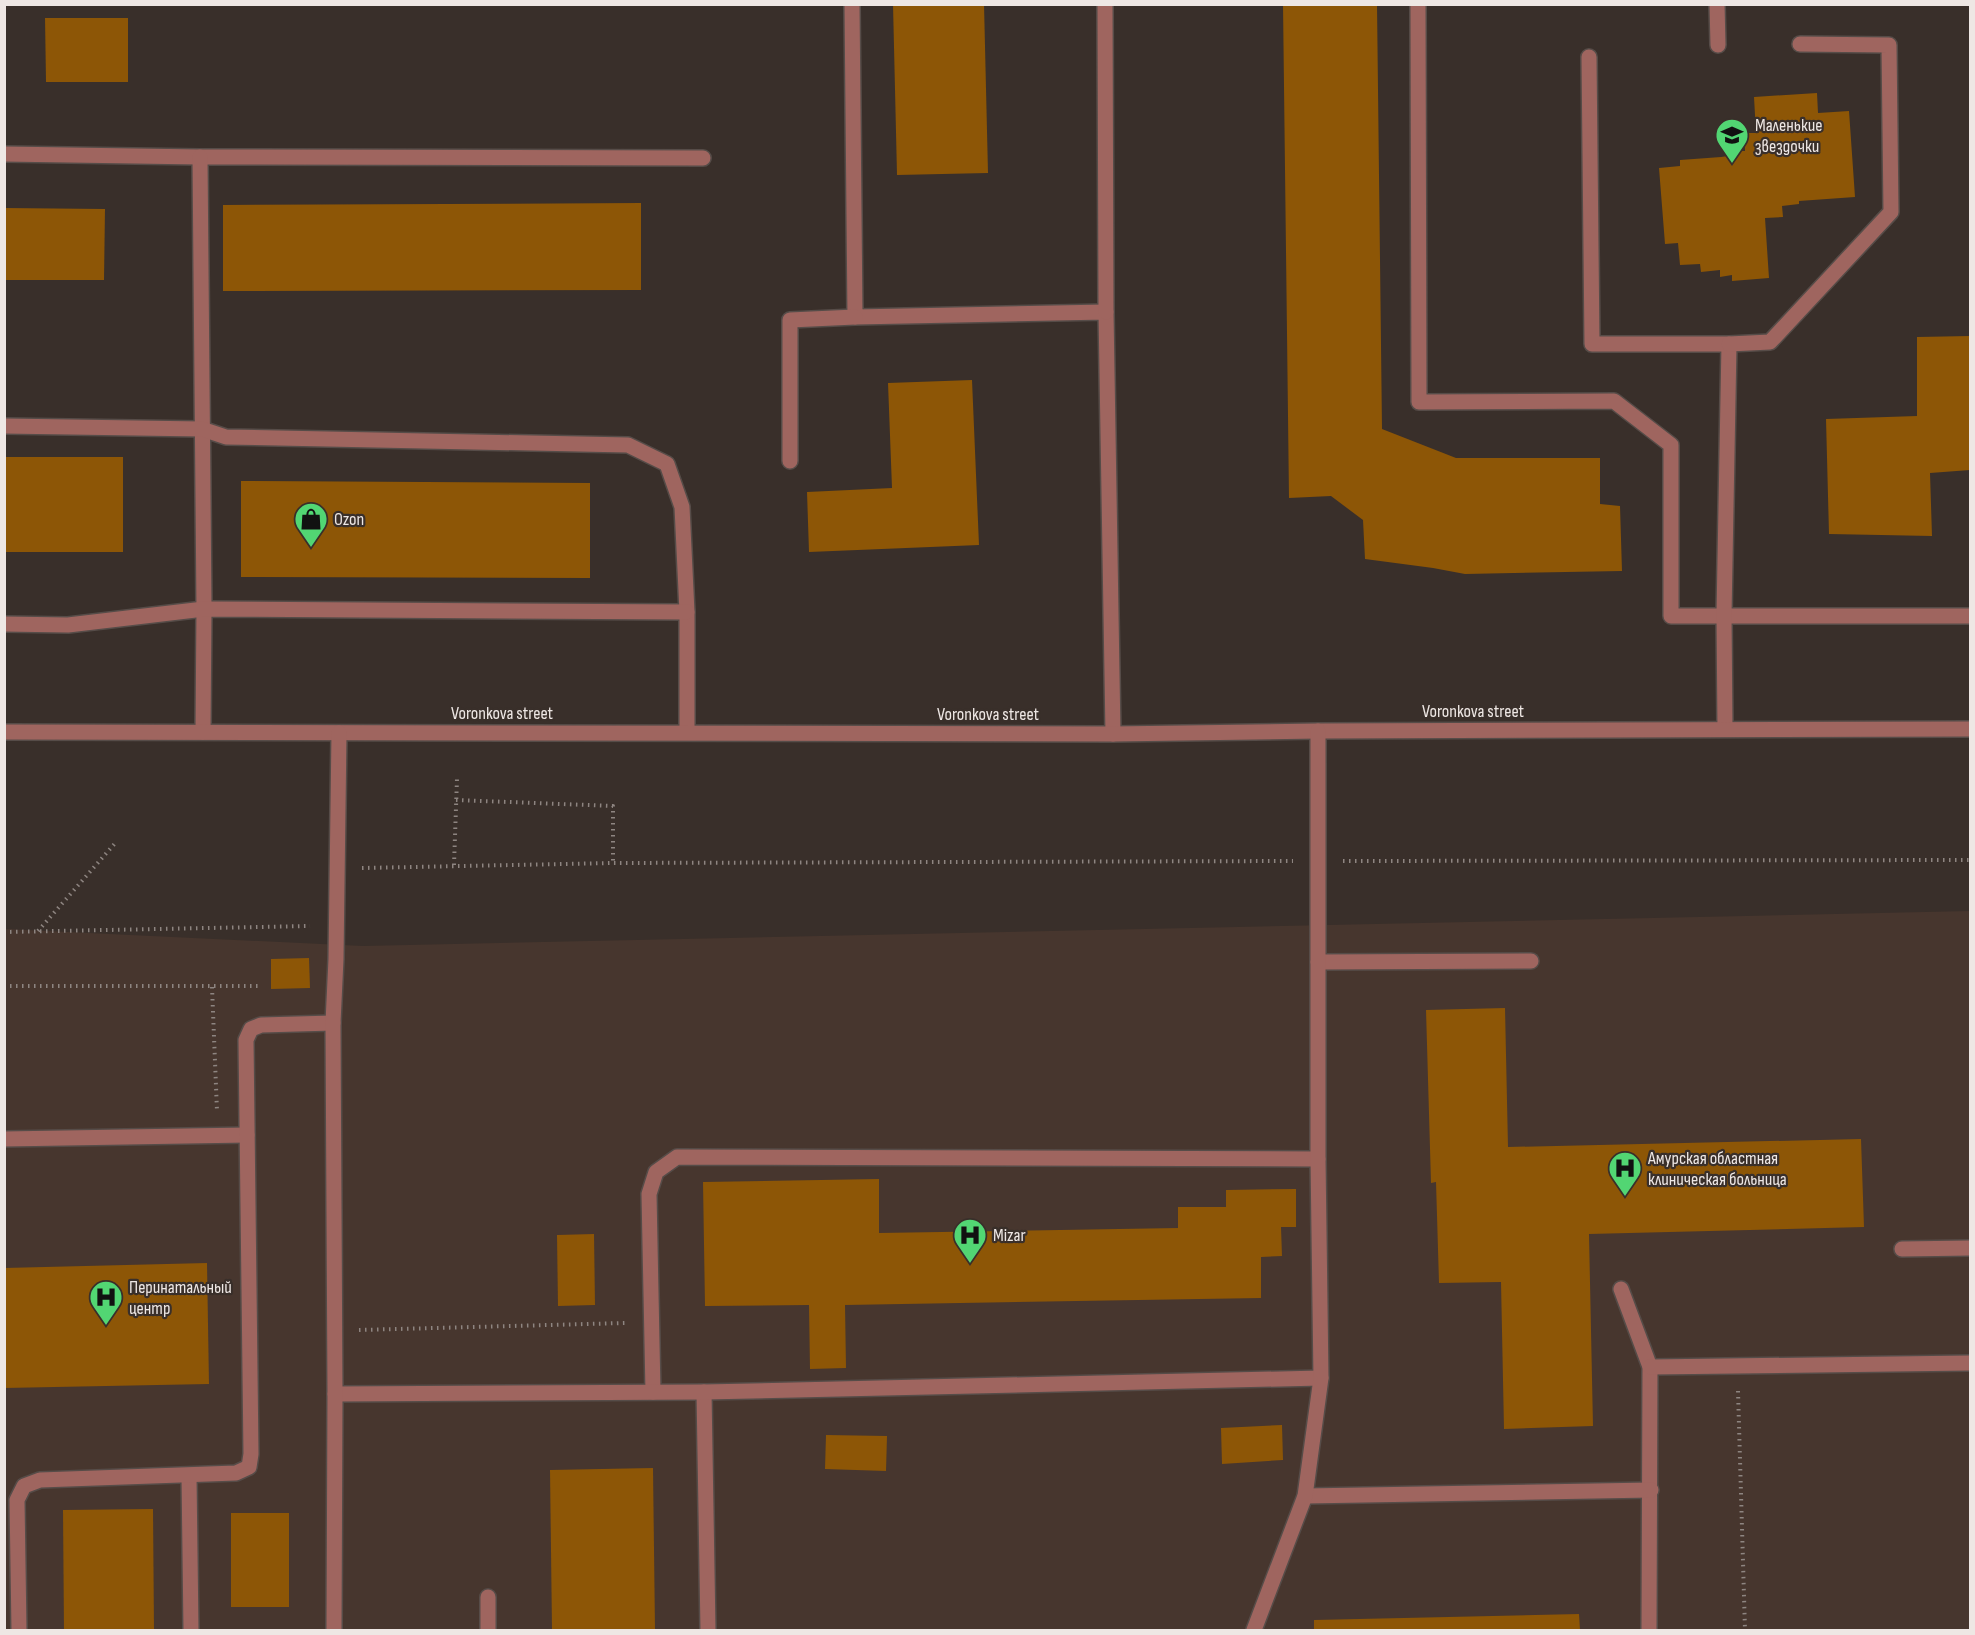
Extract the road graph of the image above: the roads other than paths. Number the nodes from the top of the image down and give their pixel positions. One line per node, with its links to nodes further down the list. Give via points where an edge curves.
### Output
1 (852, 4): 12 (street)
2 (1105, 4): 11 (street)
3 (1418, 4): 19 (street, via 1419,402 1614,401 1671,445 1671,616)
4 (1717, 4): 6 (street)
5 (1800, 44): 13 (street, via 1889,45 1891,212 1770,342)
6 (1718, 45)
7 (1590, 57): 13 (street, via 1592,344)
8 (4, 154): 9 (street)
9 (200, 157): 10 (street); 15 (street)
10 (703, 158)
11 (1106, 312): 12 (street); 29 (street)
12 (855, 317): 16 (street, via 790,320)
13 (1729, 344): 19 (street)
14 (4, 426): 15 (street)
15 (202, 429): 17 (street); 18 (street, via 226,437 628,445 667,464 682,507)
16 (790, 461)
17 (204, 609): 18 (street); 21 (street, via 68,625); 26 (street)
18 (687, 612): 27 (street)
19 (1724, 615): 20 (street); 22 (street)
20 (1971, 616)
21 (4, 624)
22 (1725, 729): 23 (street, Voronkova street); 24 (street, Voronkova street)
23 (1971, 729)
24 (1318, 731): 29 (street, Voronkova street); 31 (street)
25 (4, 732): 26 (street, Voronkova street)
26 (203, 732): 28 (street, Voronkova street)
27 (687, 732): 28 (street, Voronkova street); 29 (street, Voronkova street)
28 (339, 733): 32 (street)
29 (1113, 734)
30 (1531, 961): 31 (street)
31 (1317, 962): 35 (street)
32 (333, 1023): 33 (street, via 261,1025 250,1029 246,1040); 44 (street)
33 (247, 1135): 34 (street); 45 (street, via 249,1467 236,1473)
34 (4, 1139)
35 (1318, 1159): 41 (street); 42 (street, via 677,1157 656,1172 649,1194)
36 (1971, 1248): 37 (street)
37 (1902, 1249)
38 (1621, 1289): 40 (street)
39 (1971, 1363): 40 (street)
40 (1650, 1367): 46 (street)
41 (1322, 1378): 43 (street); 47 (street)
42 (653, 1392): 43 (street); 44 (street)
43 (704, 1392): 53 (street)
44 (335, 1394): 51 (street)
45 (189, 1476): 49 (street, via 40,1480 24,1486 17,1500); 50 (street)
46 (1651, 1490): 47 (street); 55 (street)
47 (1305, 1496): 54 (street)
48 (488, 1597): 52 (street)
49 (19, 1630)
50 (191, 1630)
51 (334, 1630)
52 (488, 1630)
53 (708, 1630)
54 (1254, 1630)
55 (1649, 1630)

